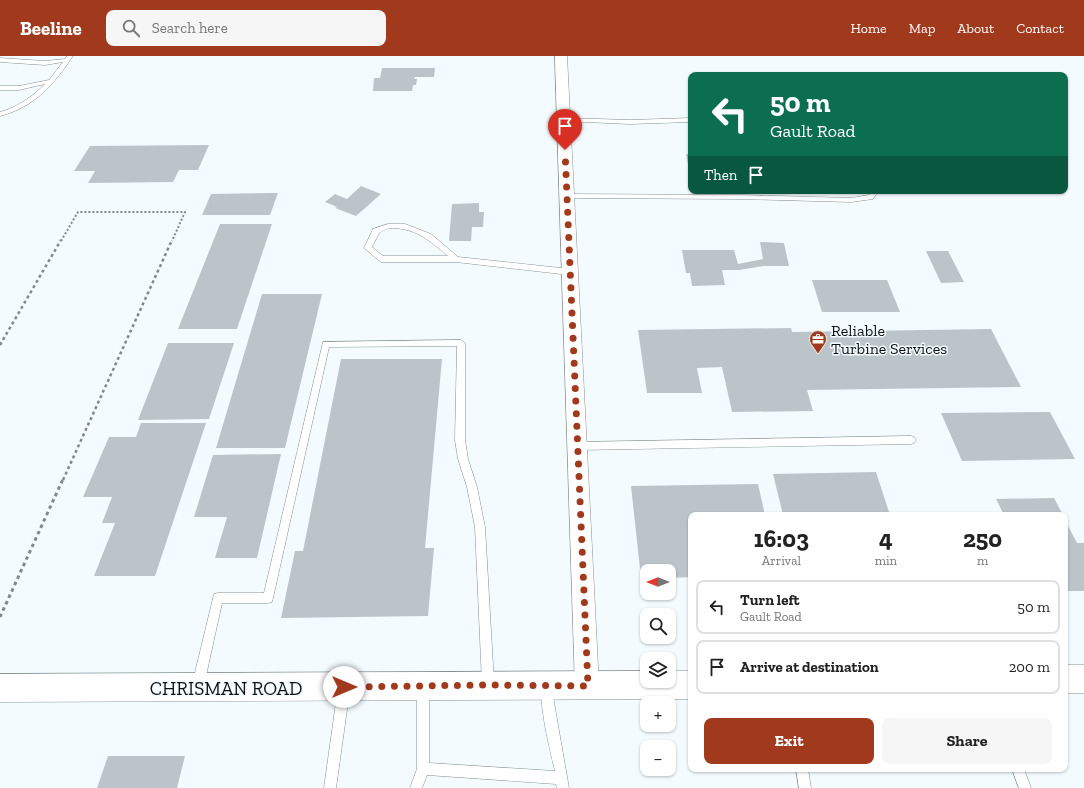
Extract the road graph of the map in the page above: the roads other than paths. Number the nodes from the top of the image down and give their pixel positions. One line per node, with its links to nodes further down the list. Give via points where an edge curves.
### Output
1 (561, 56): 7 (street)
2 (69, 58): 3 (lane, via 45,63); 4 (lane)
3 (0, 60)
4 (51, 80): 5 (lane, via 19,88); 6 (lane, via 28,103)
5 (0, 88)
6 (0, 114)
7 (564, 120): 8 (lane); 11 (street)
8 (688, 120)
9 (752, 194): 12 (lane)
10 (872, 194): 12 (lane, via 870,197 851,200)
11 (567, 196): 12 (lane); 14 (street)
12 (740, 197)
13 (456, 260): 13 (lane, via 381,260 368,248 376,231 388,226 405,226 428,236); 14 (lane)
14 (570, 272): 16 (street)
15 (911, 440): 16 (lane)
16 (578, 446): 23 (street)
17 (1068, 679): 18 (street)
18 (1084, 679)
19 (488, 685): 20 (street, CHRISMAN ROAD); 22 (street, CHRISMAN ROAD); 26 (lane, via 480,527 460,440 461,343 326,344 268,598 218,598)
20 (547, 685): 23 (street, CHRISMAN ROAD); 30 (lane)
21 (688, 685): 23 (street, CHRISMAN ROAD)
22 (423, 686): 24 (street, CHRISMAN ROAD); 27 (lane)
23 (588, 686)
24 (344, 687): 26 (street, CHRISMAN ROAD); 31 (lane)
25 (0, 688): 26 (street, CHRISMAN ROAD)
26 (198, 688)
27 (423, 769): 30 (lane); 32 (lane)
28 (802, 772): 33 (lane)
29 (1019, 772): 34 (lane)
30 (562, 783)
31 (330, 788)
32 (416, 788)
33 (805, 788)
34 (1025, 788)

